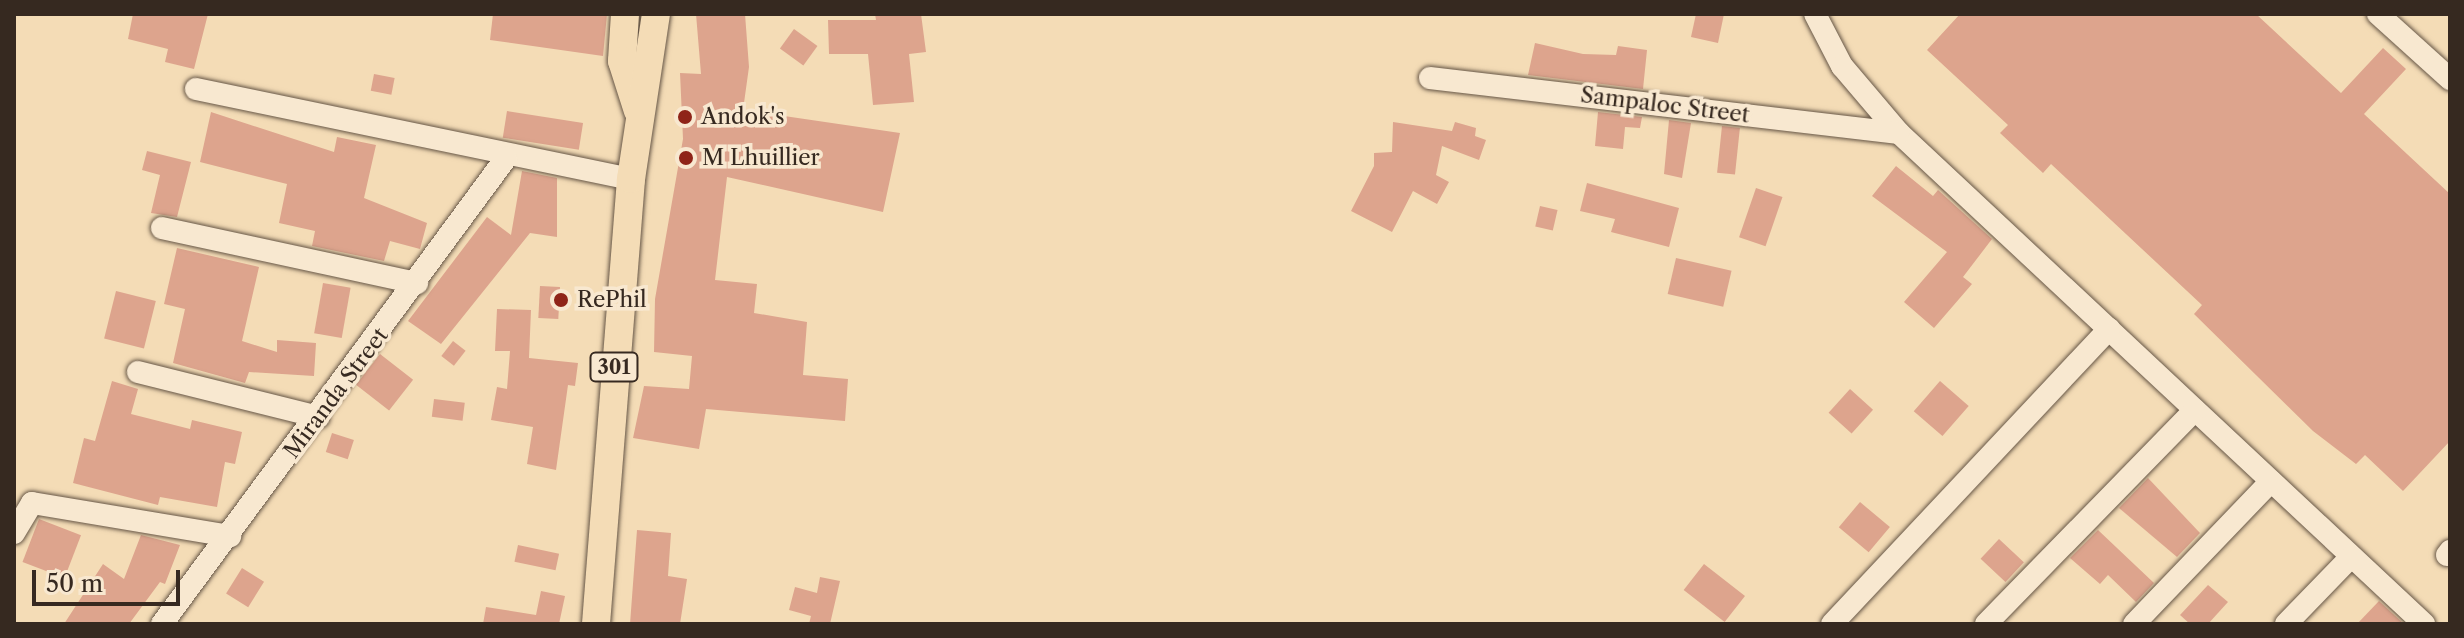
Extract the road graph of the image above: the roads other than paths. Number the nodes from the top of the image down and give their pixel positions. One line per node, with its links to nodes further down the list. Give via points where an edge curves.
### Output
1 (625, 14): 8 (main road, 301, via 622,61)
2 (656, 14): 8 (main road, 301, via 652,67)
3 (1815, 14): 9 (street, via 1842,66)
4 (2378, 14): 6 (street)
5 (1430, 78): 9 (street, Sampaloc Street)
6 (2450, 79)
7 (196, 89): 10 (street)
8 (638, 111): 11 (main road, 301)
9 (1899, 133): 14 (street)
10 (506, 158): 11 (street); 13 (street, Miranda Street)
11 (631, 179): 23 (main road, 301)
12 (162, 228): 13 (street)
13 (417, 283): 17 (street, Miranda Street)
14 (2109, 329): 16 (street); 24 (street)
15 (138, 372): 17 (street)
16 (2195, 410): 18 (street); 25 (street)
17 (318, 417): 20 (street, Miranda Street)
18 (2271, 481): 21 (street); 26 (street)
19 (14, 533): 20 (street, via 32,503)
20 (230, 536): 22 (street, Miranda Street)
21 (2351, 557): 27 (street); 28 (street)
22 (162, 624)
23 (596, 624)
24 (1832, 624)
25 (1986, 624)
26 (2134, 624)
27 (2286, 624)
28 (2424, 624)

